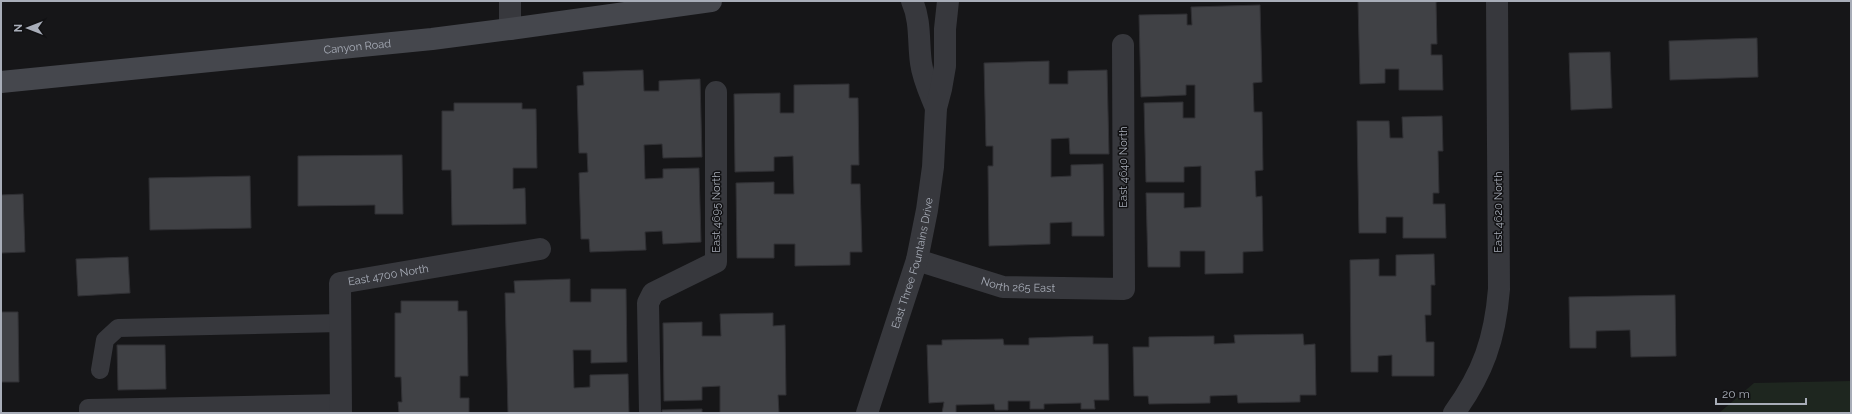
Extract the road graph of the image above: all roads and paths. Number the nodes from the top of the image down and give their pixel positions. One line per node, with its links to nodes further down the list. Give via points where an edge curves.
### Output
1 (510, 1): 6 (street)
2 (711, 1): 6 (main road, Canyon Road)
3 (912, 1): 10 (street, East Three Fountains Drive, via 918,19 925,80)
4 (948, 1): 10 (street, East Three Fountains Drive, via 945,22 946,66)
5 (1496, 1): 20 (street, East 4620 North, via 1499,282 1497,315 1482,367 1470,392)
6 (510, 30): 8 (main road, Canyon Road)
7 (1123, 45): 13 (street, East 4640 North)
8 (1, 82)
9 (716, 92): 18 (street, East 4695 North, via 716,262 653,293 648,303)
10 (936, 108): 12 (street, East Three Fountains Drive, via 933,167)
11 (540, 249): 14 (street, East 4700 North, via 340,282)
12 (917, 260): 13 (street, North 265 East, via 1003,287); 19 (street, East Three Fountains Drive)
13 (1124, 289)
14 (340, 323): 15 (lane, via 118,328 105,340); 16 (street, East 4700 North)
15 (100, 370)
16 (341, 408): 17 (lane, via 88,408)
17 (88, 413)
18 (650, 413)
19 (867, 413)
20 (1454, 413)

